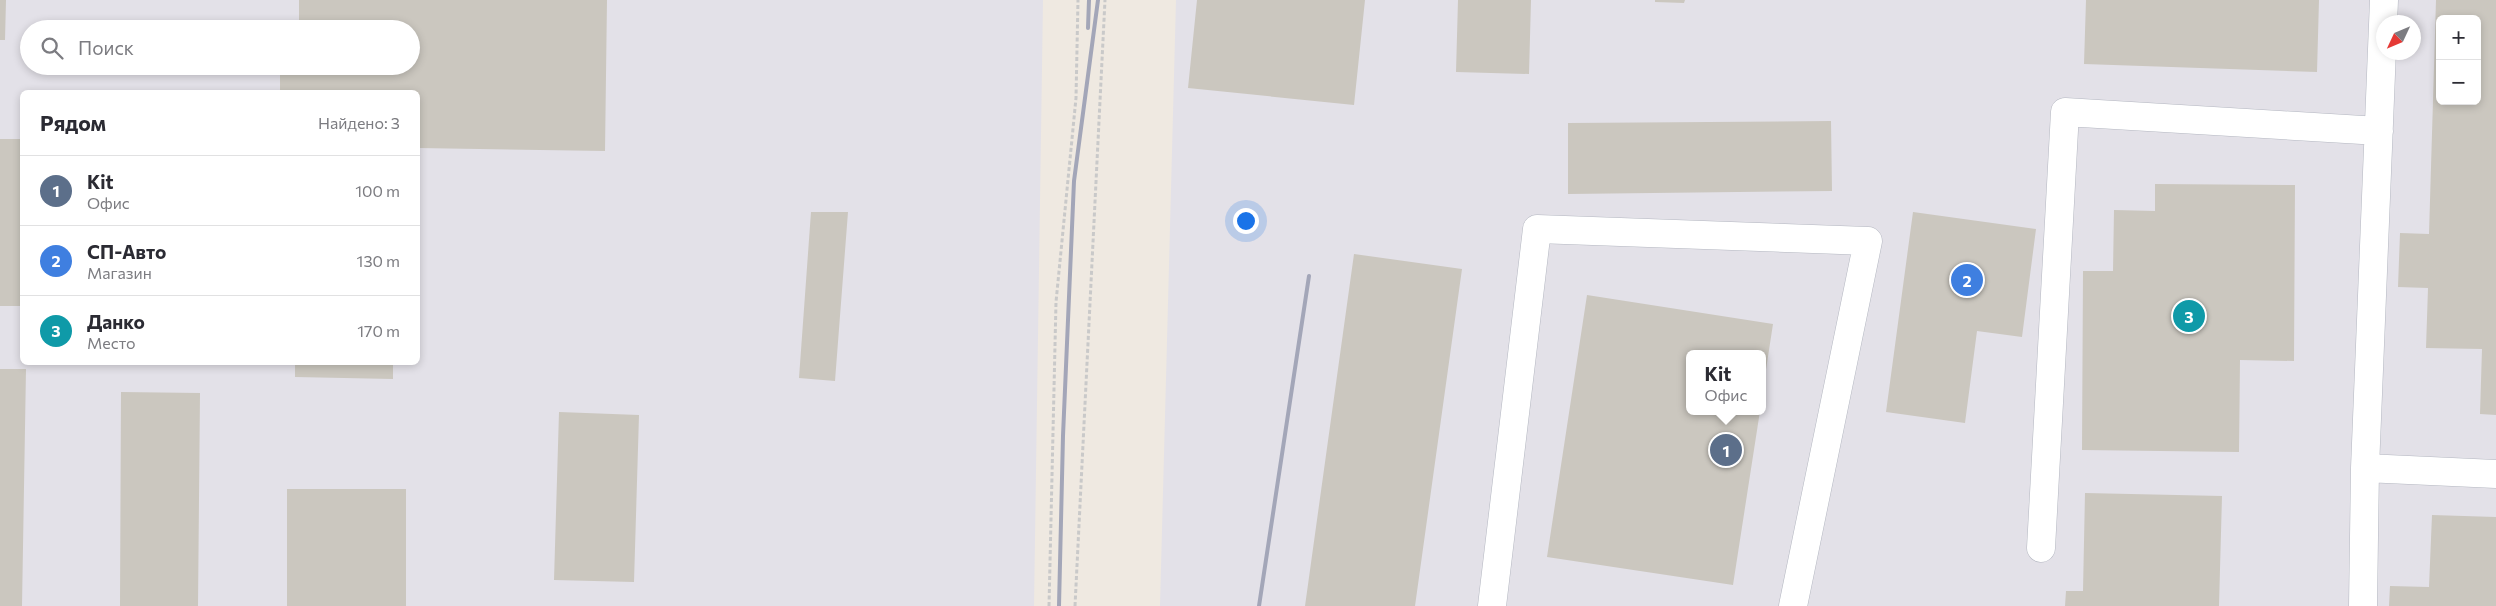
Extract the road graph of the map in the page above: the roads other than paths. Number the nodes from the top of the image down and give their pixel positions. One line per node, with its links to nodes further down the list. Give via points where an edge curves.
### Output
1 (2384, 0): 2 (lane)
2 (2379, 131): 3 (lane); 5 (lane, via 2065,112)
3 (2364, 468): 4 (lane); 8 (lane)
4 (2496, 474)
5 (2041, 548)
6 (1494, 606): 7 (lane, via 1538,229 1868,241)
7 (1793, 606)
8 (2363, 606)

